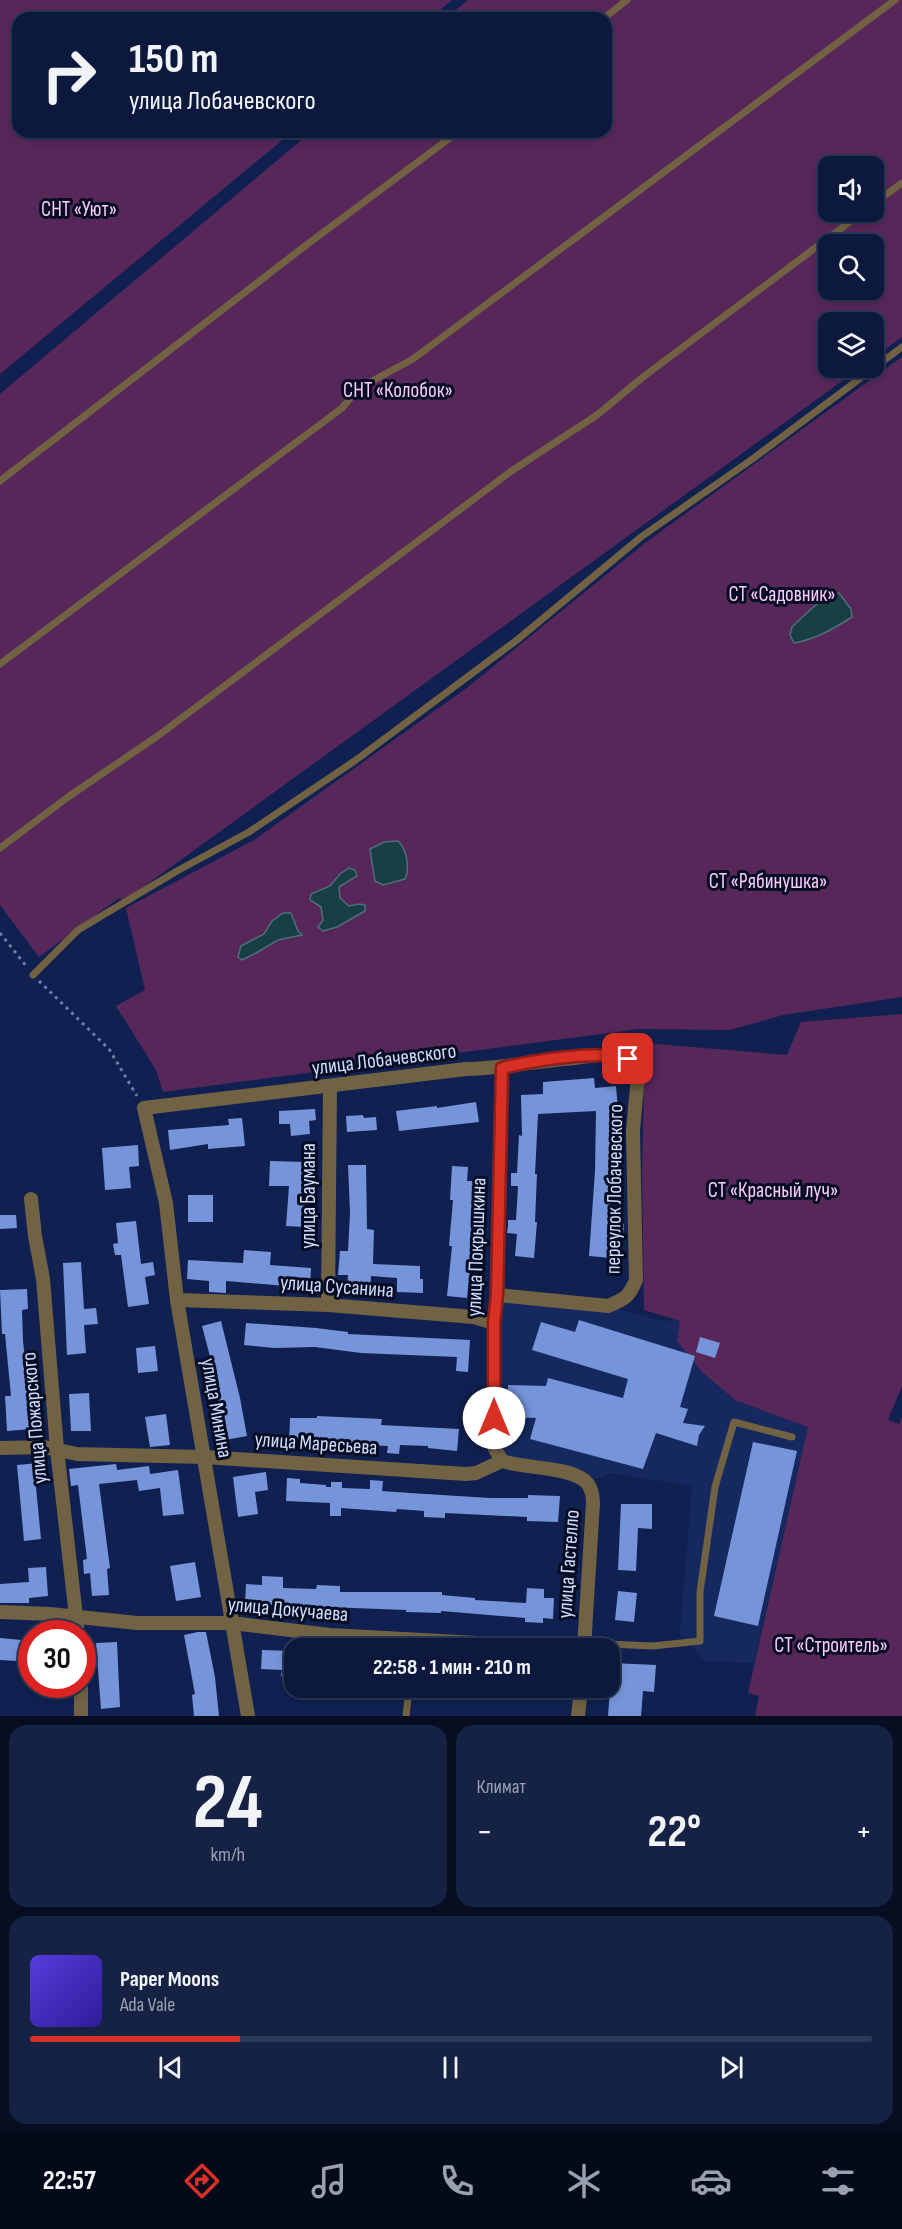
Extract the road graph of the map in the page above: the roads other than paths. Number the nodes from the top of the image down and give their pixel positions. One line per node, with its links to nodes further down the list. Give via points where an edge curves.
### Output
1 (627, 0): 3 (lane)
2 (895, 0): 10 (lane, via 412,359 358,388 342,408)
3 (612, 12)
4 (450, 138): 9 (lane)
5 (902, 183): 6 (lane)
6 (884, 196)
7 (850, 222): 11 (lane, via 597,415 510,472 159,735)
8 (902, 347): 12 (lane, via 641,537 517,640 356,760 249,832 78,930)
9 (0, 481)
10 (0, 663)
11 (0, 848)
12 (33, 975)
13 (628, 1059): 14 (street, улица Лобачевского, via 601,1055); 18 (street, переулок Лобачевского, via 636,1065 638,1074 633,1131 636,1280 630,1294 608,1306)
14 (502, 1068): 15 (street, улица Лобачевского); 18 (street, улица Покрышкина)
15 (330, 1087): 16 (street, улица Лобачевского); 20 (street, улица Баумана)
16 (144, 1108): 19 (street, улица Минина, via 166,1203)
17 (31, 1199): 24 (street, улица Пожарского, via 44,1279)
18 (497, 1295): 21 (street, улица Покрышкина)
19 (177, 1300): 20 (street, улица Сусанина); 25 (street, улица Минина)
20 (328, 1305): 21 (street, улица Сусанина, via 474,1317)
21 (494, 1323): 26 (street, улица Покрышкина, via 494,1441)
22 (792, 1437): 33 (lane, via 734,1422 715,1487 700,1592 700,1641)
23 (0, 1448): 24 (street, улица Маресьева)
24 (57, 1449): 25 (street, улица Маресьева, via 77,1454); 28 (street, улица Пожарского)
25 (204, 1457): 26 (street, улица Маресьева, via 466,1474); 30 (street, улица Минина)
26 (502, 1461): 32 (street, улица Гастелло, via 567,1472 587,1483 592,1492)
27 (0, 1612): 28 (street, улица Докучаева)
28 (76, 1617): 29 (street, улица Пожарского); 30 (street, улица Докучаева, via 136,1623)
29 (76, 1620)
30 (232, 1623): 31 (street, улица Докучаева); 38 (street, улица Минина)
31 (358, 1638)
32 (581, 1638)
33 (620, 1646)
34 (81, 1698): 37 (street)
35 (408, 1698): 39 (lane)
36 (580, 1698): 40 (street)
37 (81, 1716)
38 (248, 1716)
39 (406, 1716)
40 (579, 1716)

